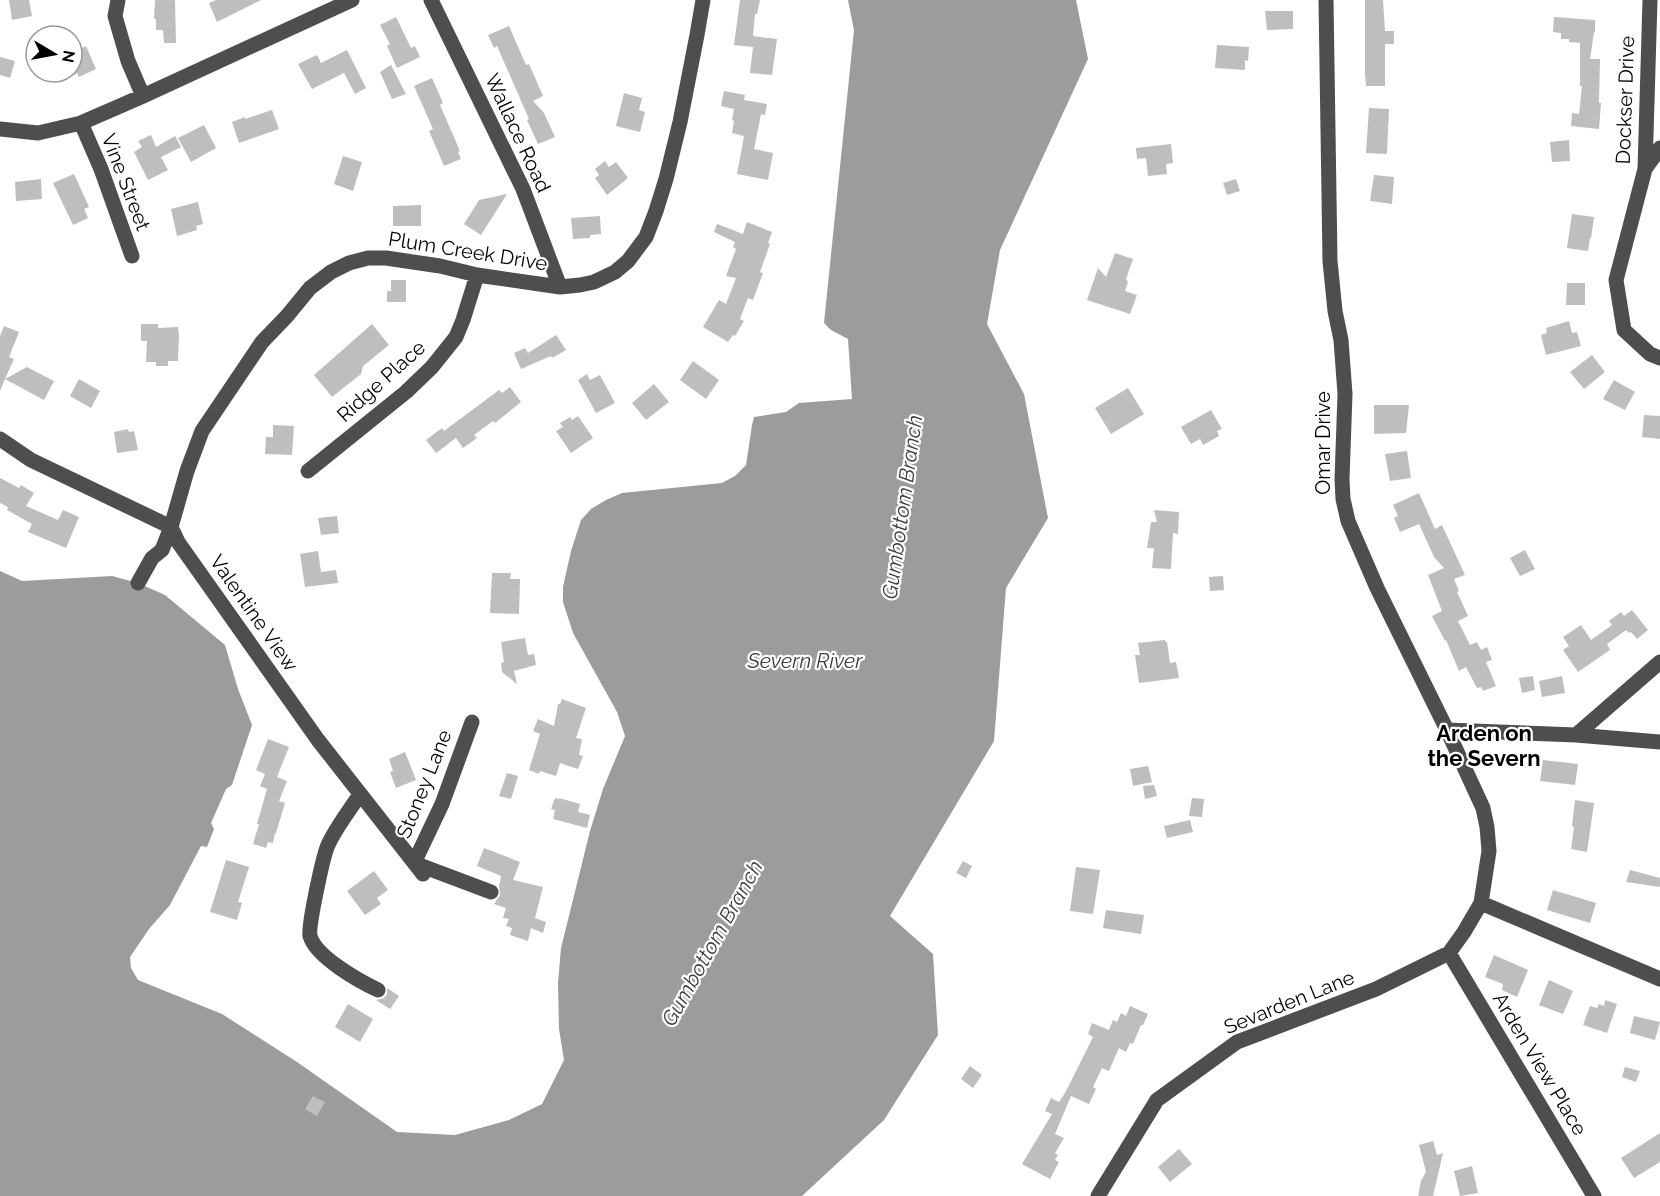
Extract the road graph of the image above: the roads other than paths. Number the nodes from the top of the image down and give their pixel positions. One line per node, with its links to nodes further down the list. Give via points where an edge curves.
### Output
1 (118, 0): 7 (street, via 115,16)
2 (352, 0): 7 (street)
3 (431, 0): 14 (street, Wallace Road, via 523,189)
4 (703, 0): 14 (street, Plum Creek Drive, via 680,122 646,237 615,272 594,282)
5 (1326, 0): 22 (street, Omar Drive, via 1330,261 1345,394 1343,499 1348,521 1377,588)
6 (1650, 0): 11 (street, Dockser Drive)
7 (143, 96): 8 (street)
8 (81, 123): 9 (street, via 38,133); 12 (street, Vine Street)
9 (0, 129)
10 (1660, 148): 11 (street)
11 (1645, 170): 15 (street, Dockser Drive, via 1616,280 1624,330)
12 (132, 256)
13 (477, 274): 14 (street, Plum Creek Drive); 17 (street, Ridge Place, via 456,337 432,367); 18 (street, Plum Creek Drive, via 403,259 368,258 349,263 310,288 261,342 202,431)
14 (560, 287)
15 (1660, 358)
16 (0, 439): 18 (street, via 31,460)
17 (308, 471)
18 (171, 527): 19 (street, Plum Creek Drive, via 162,550 152,558); 25 (street, Valentine View, via 318,740)
19 (138, 584)
20 (1660, 662): 23 (street)
21 (472, 722): 26 (street, Stoney Lane)
22 (1448, 730): 23 (street); 28 (street, Omar Drive, via 1483,808 1487,827 1489,851)
23 (1576, 735): 24 (street)
24 (1660, 742)
25 (360, 794): 26 (street, Valentine View); 31 (street, via 327,846 310,937 321,953)
26 (418, 868): 27 (street)
27 (491, 892)
28 (1481, 903): 29 (street, Omar Drive); 30 (street)
29 (1449, 953): 32 (street, Sevarden Lane, via 1376,989 1237,1042 1156,1100); 33 (street, Arden View Place)
30 (1660, 979)
31 (378, 990)
32 (1098, 1196)
33 (1594, 1196)

